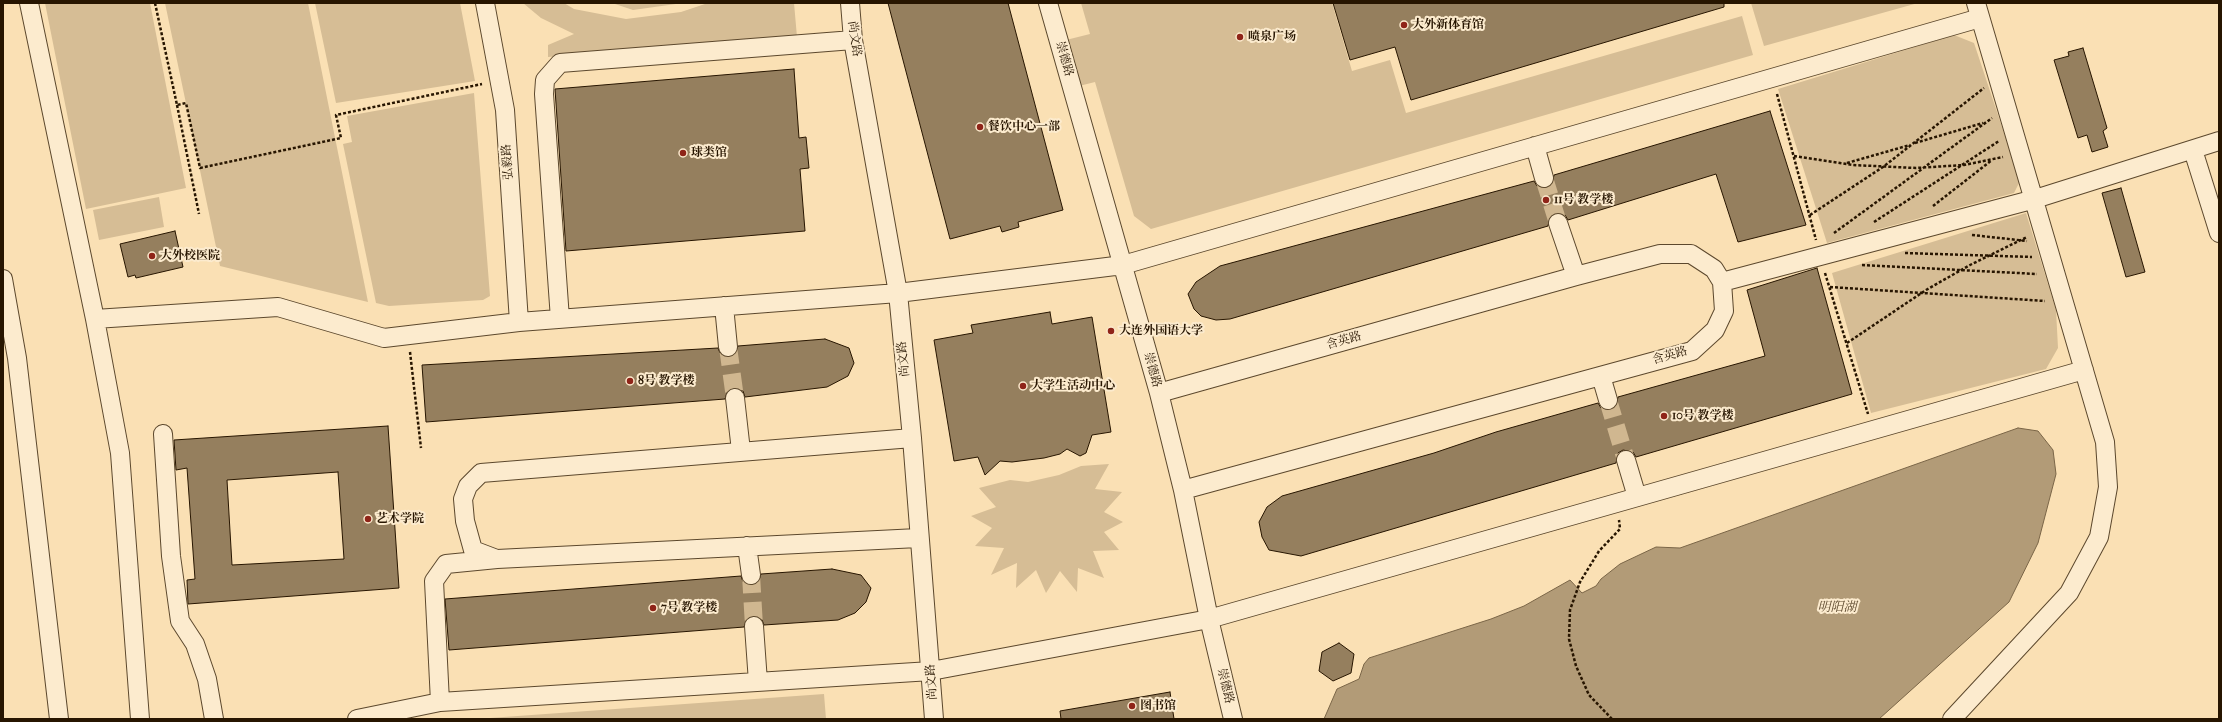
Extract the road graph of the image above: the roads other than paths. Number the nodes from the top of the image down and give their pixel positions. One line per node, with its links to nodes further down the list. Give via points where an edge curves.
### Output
1 (29, 3): 20 (street)
2 (485, 3): 22 (street, 弘毅路, via 505,110)
3 (850, 3): 6 (street, 尚文路)
4 (1048, 3): 14 (street, 崇德路)
5 (1978, 10): 8 (street); 11 (street)
6 (854, 40): 18 (street, 尚文路); 21 (street, via 560,63 545,80 544,94)
7 (2219, 142): 9 (street)
8 (1535, 146): 10 (street); 14 (street)
9 (2193, 150): 11 (street); 13 (street)
10 (1544, 178)
11 (2035, 199): 17 (street); 24 (street)
12 (1558, 223): 15 (street)
13 (2219, 233)
14 (1123, 265): 18 (street); 26 (street, 崇德路)
15 (1576, 276): 17 (street, 含英路, via 1660,254 1691,254 1714,269); 26 (street, 含英路)
16 (3, 279): 44 (street, via 17,358)
17 (1722, 282): 25 (street, 含英路, via 1724,311 1715,330 1692,351)
18 (898, 293): 19 (street); 30 (street, 尚文路)
19 (724, 306): 21 (street); 23 (street)
20 (95, 319): 22 (street, via 278,307 384,338); 45 (street, via 120,453)
21 (560, 319): 22 (street)
22 (519, 322)
23 (728, 347)
24 (2084, 370): 34 (street); 50 (street, via 2105,442 2108,487 2099,537 2069,593)
25 (1601, 376): 28 (street); 33 (street, 含英路)
26 (1158, 393): 33 (street, 崇德路)
27 (735, 398): 31 (street)
28 (1608, 400)
29 (164, 434): 46 (street, via 170,556 180,621 195,644 207,679)
30 (912, 438): 31 (street); 35 (street, 尚文路)
31 (741, 451): 37 (street, via 481,473 468,486 463,499 465,521 473,550)
32 (1626, 460): 34 (street)
33 (1183, 490): 39 (street, 崇德路)
34 (1637, 497): 39 (street)
35 (918, 538): 36 (street); 41 (street, 尚文路)
36 (747, 546): 37 (street); 38 (street)
37 (497, 559): 43 (street, via 446,564 434,581)
38 (751, 575)
39 (1209, 619): 41 (street); 49 (street, 崇德路)
40 (754, 626): 42 (street)
41 (931, 671): 42 (street); 48 (street, 尚文路)
42 (758, 682): 43 (street)
43 (440, 702): 47 (street)
44 (60, 719)
45 (140, 719)
46 (214, 719)
47 (356, 719)
48 (934, 719)
49 (1233, 719)
50 (1952, 719)

